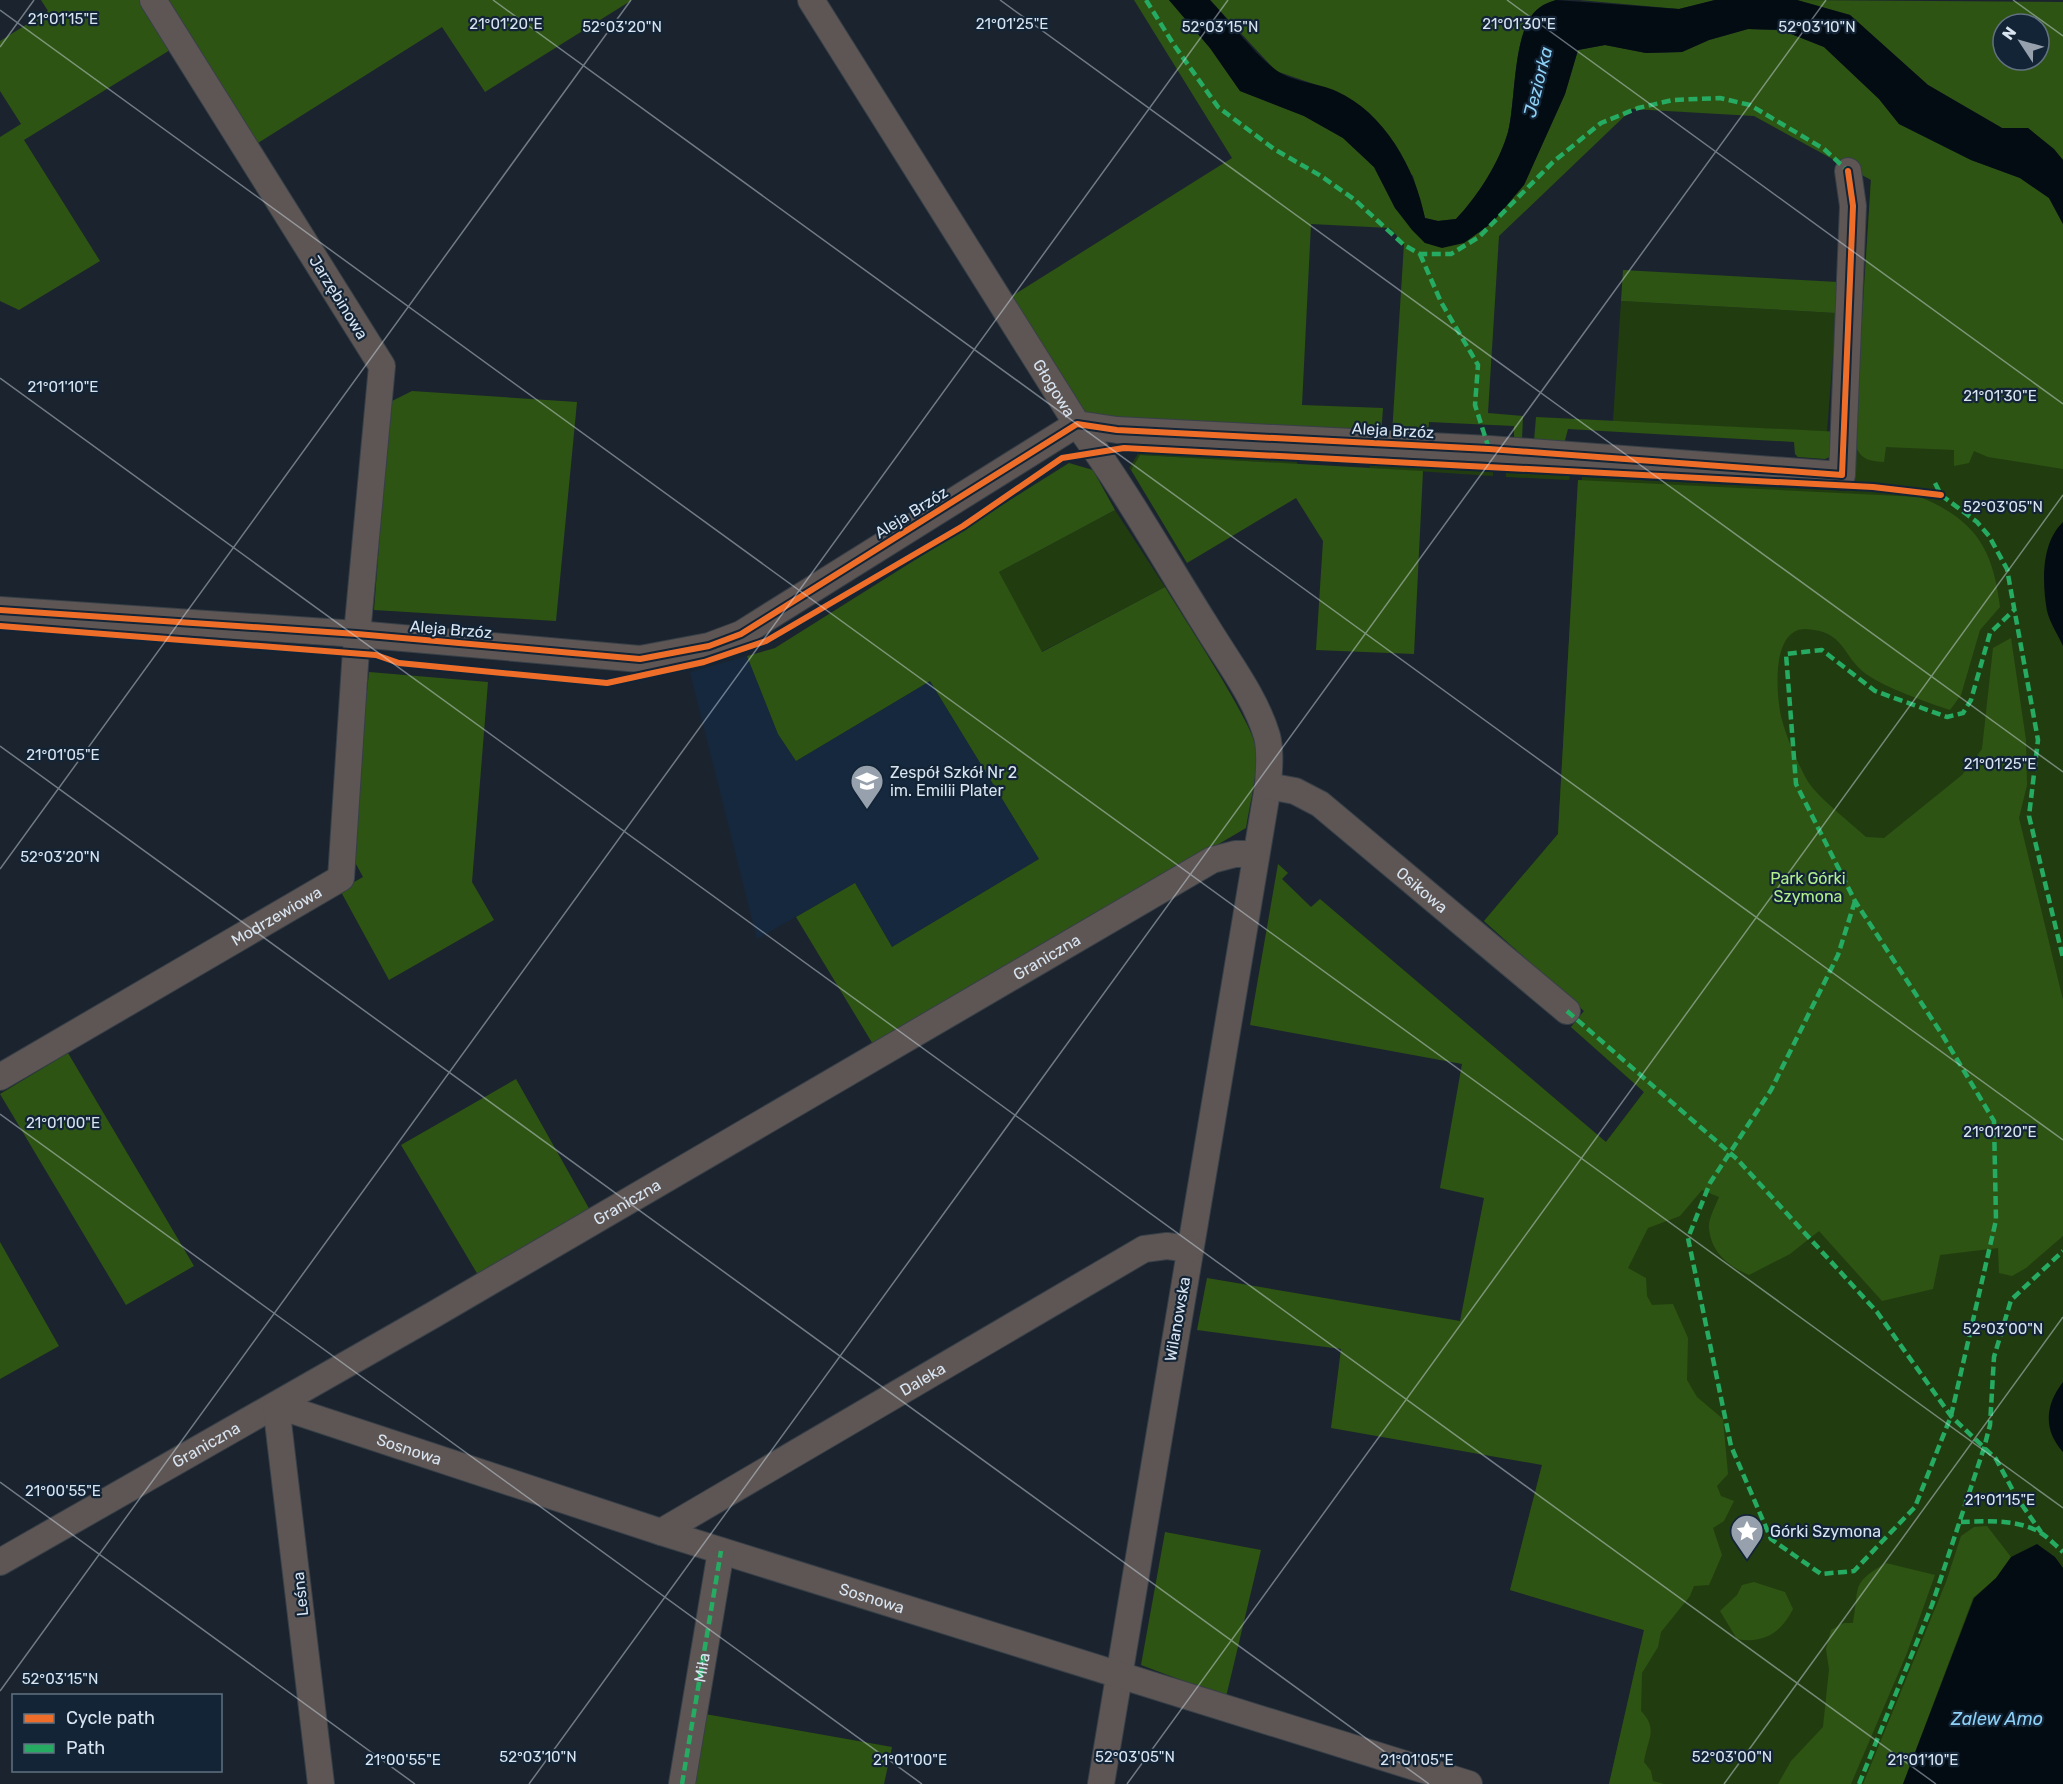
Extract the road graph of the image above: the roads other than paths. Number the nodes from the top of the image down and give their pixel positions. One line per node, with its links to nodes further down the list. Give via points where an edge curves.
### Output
1 (153, 0): 6 (street, Jarzębinowa, via 382,366)
2 (811, 0): 4 (street, Głogowa)
3 (1848, 171): 4 (street, Aleja Brzóz, via 1852,206 1842,475 1477,448 1117,430)
4 (1077, 424): 6 (street, Aleja Brzóz, via 741,634 709,646 640,659); 7 (street, Głogowa, via 1251,700 1266,736)
5 (0, 610): 6 (street, Aleja Brzóz)
6 (357, 634): 10 (street, Modrzewiowa, via 341,878)
7 (1268, 786): 8 (street, Głogowa); 9 (street, Osikowa, via 1295,791 1320,804)
8 (1255, 854): 11 (street, Wilanowska); 12 (street, Graniczna, via 1212,860)
9 (1567, 1011)
10 (0, 1077)
11 (1190, 1249): 13 (street, Daleka, via 1167,1246 1144,1250); 16 (street, Wilanowska)
12 (276, 1405): 13 (street, Sosnowa); 15 (street, Graniczna); 18 (street, Leśna)
13 (661, 1532): 14 (street, Sosnowa)
14 (721, 1551): 16 (street, Sosnowa); 19 (street, Miła)
15 (0, 1562)
16 (1119, 1676): 17 (street, Sosnowa); 20 (street, Wilanowska)
17 (1458, 1782)
18 (321, 1784)
19 (682, 1784)
20 (1101, 1784)

